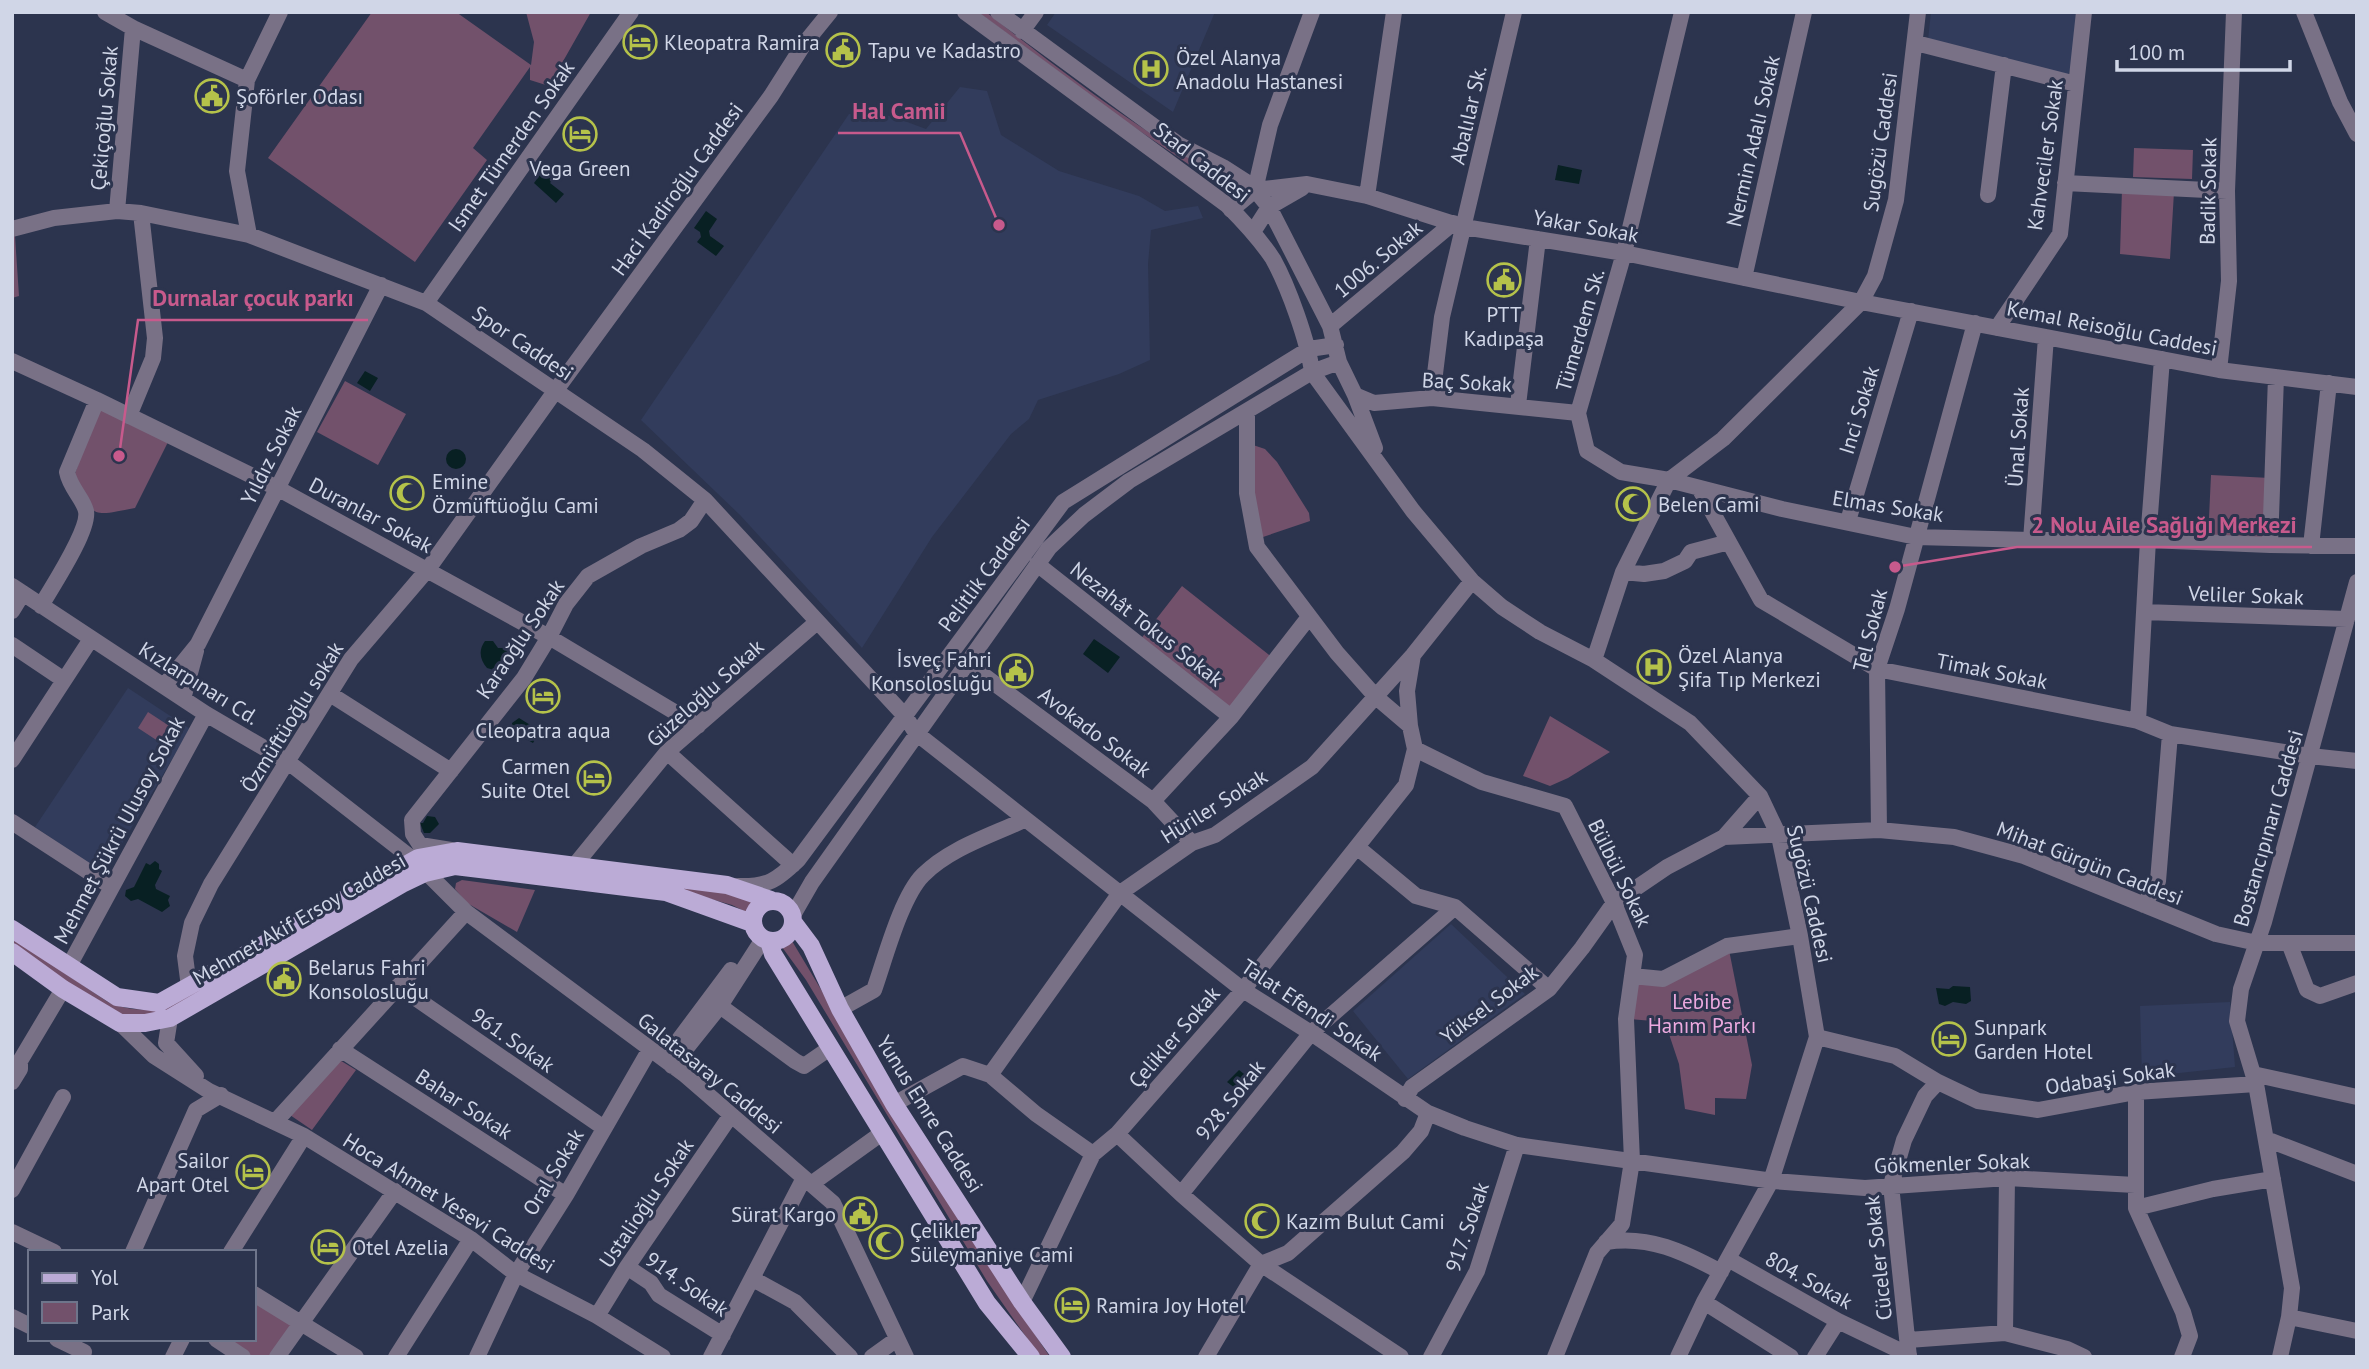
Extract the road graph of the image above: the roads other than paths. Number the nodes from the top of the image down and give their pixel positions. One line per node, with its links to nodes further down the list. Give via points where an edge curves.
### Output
1 (105, 12): 17 (street)
2 (280, 12): 21 (street)
3 (631, 12): 43 (street, Ismet Tümerden Sokak)
4 (831, 12): 59 (street, Haci Kadiroğlu Caddesi)
5 (965, 12): 31 (street, Stad Caddesi)
6 (998, 12): 18 (street, Stad Caddesi)
7 (1036, 12): 18 (street)
8 (1312, 12): 26 (street, via 1270,125)
9 (1394, 12): 29 (street)
10 (1514, 12): 34 (street, Abalılar Sk.)
11 (1682, 12): 39 (street, Tümerdem Sk.)
12 (1804, 12): 40 (street, Nermin Adalı Sokak)
13 (1918, 12): 19 (street, Sugözü Caddesi)
14 (2084, 12): 22 (street, Kahveciler Sokak)
15 (2234, 12): 27 (street, Badik Sokak)
16 (2304, 12): 23 (street)
17 (133, 28): 21 (street); 32 (street, Çekiçoğlu Sokak)
18 (1022, 31): 26 (street, Stad Caddesi, via 1178,144)
19 (1916, 43): 20 (street); 42 (street, Sugözü Caddesi, via 1896,200 1875,276)
20 (2004, 65): 22 (street); 28 (street)
21 (247, 80): 37 (street, via 237,171)
22 (2076, 84): 24 (street, Kahveciler Sokak)
23 (2357, 135)
24 (2065, 183): 27 (street); 47 (street, Kahveciler Sokak, via 2060,234)
25 (1307, 184): 26 (street, Yakar Sokak); 29 (street, Yakar Sokak); 30 (street)
26 (1255, 190): 30 (street, Stad Caddesi); 31 (street)
27 (2227, 191): 54 (street, Badik Sokak, via 2229,281)
28 (1988, 195)
29 (1367, 197): 34 (street, Yakar Sokak)
30 (1269, 207): 36 (street); 46 (street, Stad Caddesi)
31 (1231, 210): 36 (street, Stad Caddesi)
32 (117, 211): 33 (street, Spor Caddesi); 35 (street, Spor Caddesi, via 54,218)
33 (141, 213): 37 (street, Spor Caddesi); 66 (street, via 155,338 153,358)
34 (1459, 225): 38 (street, Yakar Sokak); 46 (street, 1006. Sokak); 61 (street, Abalılar Sk.)
35 (12, 229)
36 (1253, 232): 50 (street, Stad Caddesi, via 1273,260)
37 (249, 235): 41 (street, Spor Caddesi)
38 (1538, 239): 39 (street, Yakar Sokak); 63 (street)
39 (1624, 253): 40 (street, Yakar Sokak); 65 (street, Tümerdem Sk.)
40 (1744, 278): 42 (street, Yakar Sokak)
41 (381, 285): 43 (street, Spor Caddesi); 69 (street, Yıldız Sokak)
42 (1861, 302): 44 (street, Kemal Reisoğlu Caddesi); 68 (street, Sugözü Caddesi, via 1723,439)
43 (426, 303): 59 (street, Spor Caddesi)
44 (1911, 311): 45 (street, Kemal Reisoğlu Caddesi); 72 (street, Inci Sokak)
45 (1975, 323): 47 (street, Kemal Reisoğlu Caddesi); 73 (street, Tel Sokak)
46 (1330, 326): 49 (street, Stad Caddesi)
47 (1997, 328): 48 (street, Kemal Reisoğlu Caddesi)
48 (2046, 337): 51 (street, Kemal Reisoğlu Caddesi); 74 (street, Ünal Sokak)
49 (1336, 345): 50 (street, Pelitlik Caddesi); 53 (street, Stad Caddesi)
50 (1309, 349): 55 (street, Stad Caddesi); 106 (street, Pelitlik Caddesi, via 1063,502)
51 (2162, 359): 54 (street, Kemal Reisoğlu Caddesi); 75 (street)
52 (12, 361): 62 (street, Duranlar Sokak)
53 (1339, 362): 55 (street, Pelitlik Caddesi); 60 (street, Stad Caddesi)
54 (2219, 369): 56 (street, Kemal Reisoğlu Caddesi)
55 (1312, 372): 64 (street, Pelitlik Caddesi); 67 (street, Stad Caddesi)
56 (2276, 377): 57 (street, Kemal Reisoğlu Caddesi); 77 (street)
57 (2329, 383): 58 (street, Kemal Reisoğlu Caddesi); 78 (street)
58 (2357, 387)
59 (556, 390): 71 (street, Spor Caddesi); 81 (street, Özmüftüoğlu sokak)
60 (1355, 395): 61 (street, Baç Sokak, via 1374,403); 67 (street, Stad Caddesi)
61 (1432, 398): 63 (street, Baç Sokak)
62 (97, 400): 66 (street, Duranlar Sokak); 86 (street, via 67,472 86,510 86,521)
63 (1518, 405): 65 (street, Baç Sokak)
64 (1247, 412): 80 (street, Pelitlik Caddesi, via 1129,481 1084,515); 89 (street, via 1247,493 1257,547)
65 (1578, 413): 68 (street, Tümerdem Sk., via 1587,451 1621,472)
66 (129, 416): 69 (street, Duranlar Sokak)
67 (1386, 473): 83 (street, Stad Caddesi)
68 (1669, 480): 70 (street, Elmas Sokak); 82 (street, Sugözü Caddesi)
69 (277, 488): 81 (street, Duranlar Sokak); 94 (street, Yıldız Sokak)
70 (1699, 488): 72 (street, Elmas Sokak); 76 (street, Timak Sokak)
71 (705, 500): 91 (street, Spor Caddesi); 92 (street, Karaoğlu Sokak, via 679,530 588,576)
72 (1848, 521): 73 (street, Elmas Sokak)
73 (1916, 537): 74 (street, Elmas Sokak); 99 (street, Tel Sokak)
74 (2031, 540): 75 (street, Elmas Sokak)
75 (2148, 540): 77 (street, Elmas Sokak); 88 (street)
76 (1729, 542): 82 (street, via 1691,552 1685,561 1664,571); 99 (street, Timak Sokak, via 1761,600)
77 (2270, 545): 78 (street, Elmas Sokak)
78 (2311, 546): 79 (street, Elmas Sokak)
79 (2357, 546)
80 (1037, 564): 98 (street, Pelitlik Caddesi); 107 (street, Nezahât Tokus Sokak)
81 (429, 569): 92 (street, Duranlar Sokak); 102 (street, Özmüftüoğlu sokak, via 351,659)
82 (1623, 572): 97 (street, Sugözü Caddesi)
83 (1472, 581): 96 (street, Hüriler Sokak); 97 (street, Stad Caddesi, via 1540,632)
84 (2357, 582): 90 (street, Bostancıpınarı Caddesi)
85 (18, 589): 86 (street, Kızlarpınarı Cd.); 87 (street)
86 (41, 606): 93 (street, Kızlarpınarı Cd.)
87 (12, 611)
88 (2144, 612): 90 (street, Veliler Sokak); 108 (street)
89 (1308, 617): 103 (street); 107 (street)
90 (2347, 619): 115 (street, Bostancıpınarı Caddesi)
91 (817, 622): 106 (street, Spor Caddesi); 109 (street, Güzeloğlu Sokak)
92 (549, 637): 109 (street, Duranlar Sokak); 119 (street, Karaoğlu Sokak, via 524,678)
93 (90, 639): 100 (street); 101 (street, Kızlarpınarı Cd.)
94 (198, 643): 101 (street); 104 (street)
95 (12, 645): 100 (street)
96 (1413, 656): 103 (street, Hüriler Sokak); 110 (street, Çelikler Sokak, via 1407,691)
97 (1594, 660): 120 (street, Sugözü Caddesi, via 1690,723)
98 (967, 663): 111 (street, Pelitlik Caddesi); 121 (street, Avokado Sokak)
99 (1877, 669): 108 (street, Timak Sokak); 124 (street, Tel Sokak)
100 (64, 680): 116 (street)
101 (164, 686): 104 (street, Kızlarpınarı Cd.)
102 (330, 694): 118 (street, Özmüftüoğlu sokak); 119 (street)
103 (1376, 697): 110 (street); 127 (street, Hüriler Sokak, via 1312,767 1215,835)
104 (183, 699): 105 (street, Kızlarpınarı Cd.)
105 (206, 714): 118 (street, Kızlarpınarı Cd.); 134 (street, Mehmet Şükrü Ulusoy Sokak)
106 (905, 716): 111 (street, Talat Efendi Sokak); 130 (street, Pelitlik Caddesi)
107 (1231, 716): 121 (street)
108 (2138, 721): 112 (street, Timak Sokak)
109 (698, 726): 114 (street, Güzeloğlu Sokak)
110 (1410, 726): 113 (street, Çelikler Sokak)
111 (916, 733): 122 (street, Talat Efendi Sokak); 141 (street, Pelitlik Caddesi, via 812,882)
112 (2170, 734): 115 (street, Timak Sokak); 138 (street, via 2158,881)
113 (1415, 749): 128 (street, Çelikler Sokak, via 1406,785); 137 (street, Bülbül Sokak, via 1482,782 1565,806)
114 (667, 752): 130 (street); 131 (street, Güzeloğlu Sokak)
115 (2310, 756): 117 (street, Timak Sokak); 145 (street, Bostancıpınarı Caddesi)
116 (12, 760)
117 (2357, 761)
118 (288, 762): 132 (street, Kızlarpınarı Cd.); 153 (street, Özmüftüoğlu sokak, via 211,884 192,923 185,956)
119 (451, 771): 129 (street, Karaoğlu Sokak, via 412,820 413,834 420,845)
120 (1760, 796): 125 (street, Sugözü Caddesi); 126 (street, Yüksel Sokak)
121 (1153, 801): 127 (street, Avokado Sokak)
122 (1024, 820): 135 (street, Talat Efendi Sokak); 158 (street, via 948,855 922,876 900,914 874,990)
123 (12, 822): 134 (street)
124 (1879, 830): 125 (street, Mihat Gürgün Caddesi); 138 (street, Mihat Gürgün Caddesi, via 1954,836 2024,856)
125 (1779, 836): 126 (street, Yüksel Sokak); 144 (street, Sugözü Caddesi)
126 (1724, 837): 137 (street, Yüksel Sokak, via 1667,867)
127 (1192, 843): 135 (street, Hüriler Sokak)
128 (1357, 846): 139 (street, via 1416,896); 156 (street, Çelikler Sokak)
129 (457, 851): 131 (main road, Mehmet Akif Ersoy Caddesi); 132 (main road, Mehmet Akif Ersoy Caddesi)
130 (793, 865): 133 (street, Pelitlik Caddesi, via 758,887)
131 (574, 866): 133 (main road, Mehmet Akif Ersoy Caddesi)
132 (419, 867): 140 (street, Galatasaray Caddesi); 143 (main road, Mehmet Akif Ersoy Caddesi, via 455,866 666,892); 153 (main road, Mehmet Akif Ersoy Caddesi); 159 (main road, Mehmet Akif Ersoy Caddesi, via 402,884)
133 (727, 885): 136 (main road)
134 (112, 887): 149 (street, Mehmet Şükrü Ulusoy Sokak)
135 (1121, 893): 156 (street, Talat Efendi Sokak); 168 (street, Hüriler Sokak)
136 (771, 900): 141 (main road, via 782,902); 143 (main road, via 755,910)
137 (1614, 903): 150 (street, Bülbül Sokak, via 1635,955); 155 (street, Yüksel Sokak)
138 (2144, 905): 145 (street, Mihat Gürgün Caddesi, via 2216,934)
139 (1455, 907): 155 (street); 161 (street, 928. Sokak)
140 (466, 912): 152 (street); 165 (street, Galatasaray Caddesi)
141 (793, 919): 143 (main road, via 788,935 776,941); 158 (main road, Yunus Emre Caddesi)
142 (12, 929): 149 (main road, Mehmet Akif Ersoy Caddesi)
143 (761, 934): 157 (street); 163 (main road); 167 (street)
144 (1800, 936): 150 (street, via 1727,946 1663,979); 162 (street, Sugözü Caddesi)
145 (2257, 943): 146 (street, Mihat Gürgün Caddesi); 169 (street, Bostancıpınarı Caddesi, via 2241,989 2237,1021)
146 (2289, 943): 147 (street, Mihat Gürgün Caddesi); 151 (street, via 2307,990 2320,996)
147 (2357, 943)
148 (12, 952): 154 (main road)
149 (69, 966): 153 (main road, Mehmet Akif Ersoy Caddesi, via 117,997 159,1003)
150 (1632, 976): 190 (street, Bülbül Sokak, via 1626,1019)
151 (2357, 982)
152 (397, 986): 164 (street); 183 (street, 961. Sokak)
153 (189, 987)
154 (62, 989): 160 (main road); 166 (street)
155 (1549, 989): 177 (street, Yüksel Sokak, via 1412,1087)
156 (1242, 990): 161 (street, Talat Efendi Sokak); 185 (street, Çelikler Sokak)
157 (720, 1006): 163 (street, via 804,1066); 167 (street)
158 (840, 1009): 178 (main road, Yunus Emre Caddesi)
159 (170, 1018): 160 (main road, Mehmet Akif Ersoy Caddesi); 174 (street, Hoca Ahmet Yesevi Caddesi, via 166,1043)
160 (120, 1023): 170 (street, Hoca Ahmet Yesevi Caddesi, via 155,1056)
161 (1311, 1033): 177 (street, Talat Efendi Sokak); 200 (street, 928. Sokak)
162 (1817, 1037): 172 (street, Odabaşi Sokak, via 1895,1056); 195 (street, Sugözü Caddesi)
163 (830, 1048): 184 (main road)
164 (340, 1049): 182 (street); 201 (street, Bahar Sokak)
165 (650, 1049): 167 (street, Galatasaray Caddesi); 183 (street, Oral Sokak)
166 (16, 1059): 171 (street, via 20,1069)
167 (668, 1062): 181 (street, Galatasaray Caddesi)
168 (990, 1075): 178 (street, via 963,1066); 189 (street)
169 (2255, 1079): 173 (street, Odabaşi Sokak); 176 (street, Odabaşi Sokak); 187 (street, Bostancıpınarı Caddesi)
170 (193, 1080): 174 (street, Hoca Ahmet Yesevi Caddesi); 179 (street)
171 (12, 1082)
172 (1938, 1082): 173 (street, Odabaşi Sokak, via 1978,1101 2038,1110); 196 (street, Cüceler Sokak, via 1925,1097 1904,1140)
173 (2136, 1092): 197 (street)
174 (215, 1093): 179 (street); 182 (street, Hoca Ahmet Yesevi Caddesi)
175 (62, 1097): 198 (street)
176 (2357, 1097)
177 (1405, 1099): 180 (street, Talat Efendi Sokak)
178 (894, 1104): 215 (main road, Yunus Emre Caddesi)
179 (195, 1110): 207 (street)
180 (1428, 1113): 188 (street, Talat Efendi Sokak); 209 (street, via 1421,1131 1403,1152 1288,1253)
181 (731, 1115): 194 (street, Galatasaray Caddesi); 211 (street, Ustalioğlu Sokak)
182 (275, 1122): 186 (street, Hoca Ahmet Yesevi Caddesi)
183 (604, 1128): 201 (street, Oral Sokak)
184 (883, 1133): 194 (street); 232 (main road, via 986,1303)
185 (1117, 1134): 189 (street, Çelikler Sokak); 200 (street)
186 (303, 1136): 199 (street, Hoca Ahmet Yesevi Caddesi); 208 (street)
187 (2266, 1139): 191 (street); 193 (street, Bostancıpınarı Caddesi)
188 (1517, 1145): 190 (street, Talat Efendi Sokak); 247 (street, 917. Sokak, via 1477,1271)
189 (1093, 1154): 215 (street, Çelikler Sokak)
190 (1632, 1161): 195 (street, Talat Efendi Sokak); 205 (street, Bülbül Sokak, via 1622,1224)
191 (2357, 1174)
192 (2007, 1178): 196 (street, Gökmenler Sokak); 197 (street, Gökmenler Sokak); 224 (street)
193 (2273, 1179): 202 (street); 219 (street, Bostancıpınarı Caddesi, via 2292,1288)
194 (808, 1181): 213 (street); 226 (street, Galatasaray Caddesi, via 833,1203)
195 (1771, 1181): 196 (street, Gökmenler Sokak, via 1865,1188); 210 (street, Sugözü Caddesi)
196 (1891, 1185): 231 (street, Cüceler Sokak)
197 (2135, 1185): 202 (street)
198 (12, 1190)
199 (395, 1191): 204 (street, Hoca Ahmet Yesevi Caddesi); 221 (street)
200 (1181, 1194): 209 (street)
201 (566, 1195): 212 (street, Oral Sokak)
202 (2136, 1208): 253 (street, via 2183,1312 2190,1336)
203 (12, 1232): 206 (street)
204 (471, 1239): 212 (street, Hoca Ahmet Yesevi Caddesi); 237 (street)
205 (1606, 1242): 210 (street, 804. Sokak, via 1646,1241); 248 (street, Bülbül Sokak, via 1597,1253)
206 (50, 1250)
207 (134, 1250)
208 (232, 1250)
209 (1261, 1264): 245 (street); 246 (street)
210 (1724, 1266): 216 (street, Sugözü Caddesi); 220 (street, 804. Sokak)
211 (627, 1267): 217 (street, Ustalioğlu Sokak); 225 (street, 914. Sokak, via 651,1283 659,1295)
212 (516, 1274): 217 (street, Hoca Ahmet Yesevi Caddesi); 238 (street, Oral Sokak)
213 (753, 1279): 225 (street); 241 (street, via 795,1302)
214 (256, 1295): 221 (street)
215 (1022, 1302): 244 (main road, Yunus Emre Caddesi)
216 (1704, 1302): 249 (street, Sugözü Caddesi); 250 (street)
217 (597, 1316): 239 (street, Hoca Ahmet Yesevi Caddesi)
218 (12, 1317): 222 (street)
219 (2289, 1317): 223 (street); 254 (street, Bostancıpınarı Caddesi)
220 (1838, 1321): 231 (street, 804. Sokak); 251 (street)
221 (301, 1324): 235 (street); 236 (street)
222 (28, 1325)
223 (2357, 1331)
224 (2005, 1333): 231 (street); 252 (street)
225 (723, 1335): 240 (street)
226 (897, 1339): 242 (street); 243 (street, Galatasaray Caddesi)
227 (63, 1341): 230 (street)
228 (181, 1341): 233 (street)
229 (219, 1341): 234 (street)
230 (86, 1349)
231 (1909, 1351)
232 (1029, 1356)
233 (173, 1357)
234 (243, 1357)
235 (277, 1357)
236 (356, 1357)
237 (396, 1357)
238 (477, 1357)
239 (663, 1357)
240 (711, 1357)
241 (850, 1357)
242 (872, 1357)
243 (906, 1357)
244 (1062, 1357)
245 (1206, 1357)
246 (1401, 1357)
247 (1431, 1357)
248 (1555, 1357)
249 (1678, 1357)
250 (1791, 1357)
251 (1815, 1357)
252 (2084, 1357)
253 (2182, 1357)
254 (2280, 1357)

